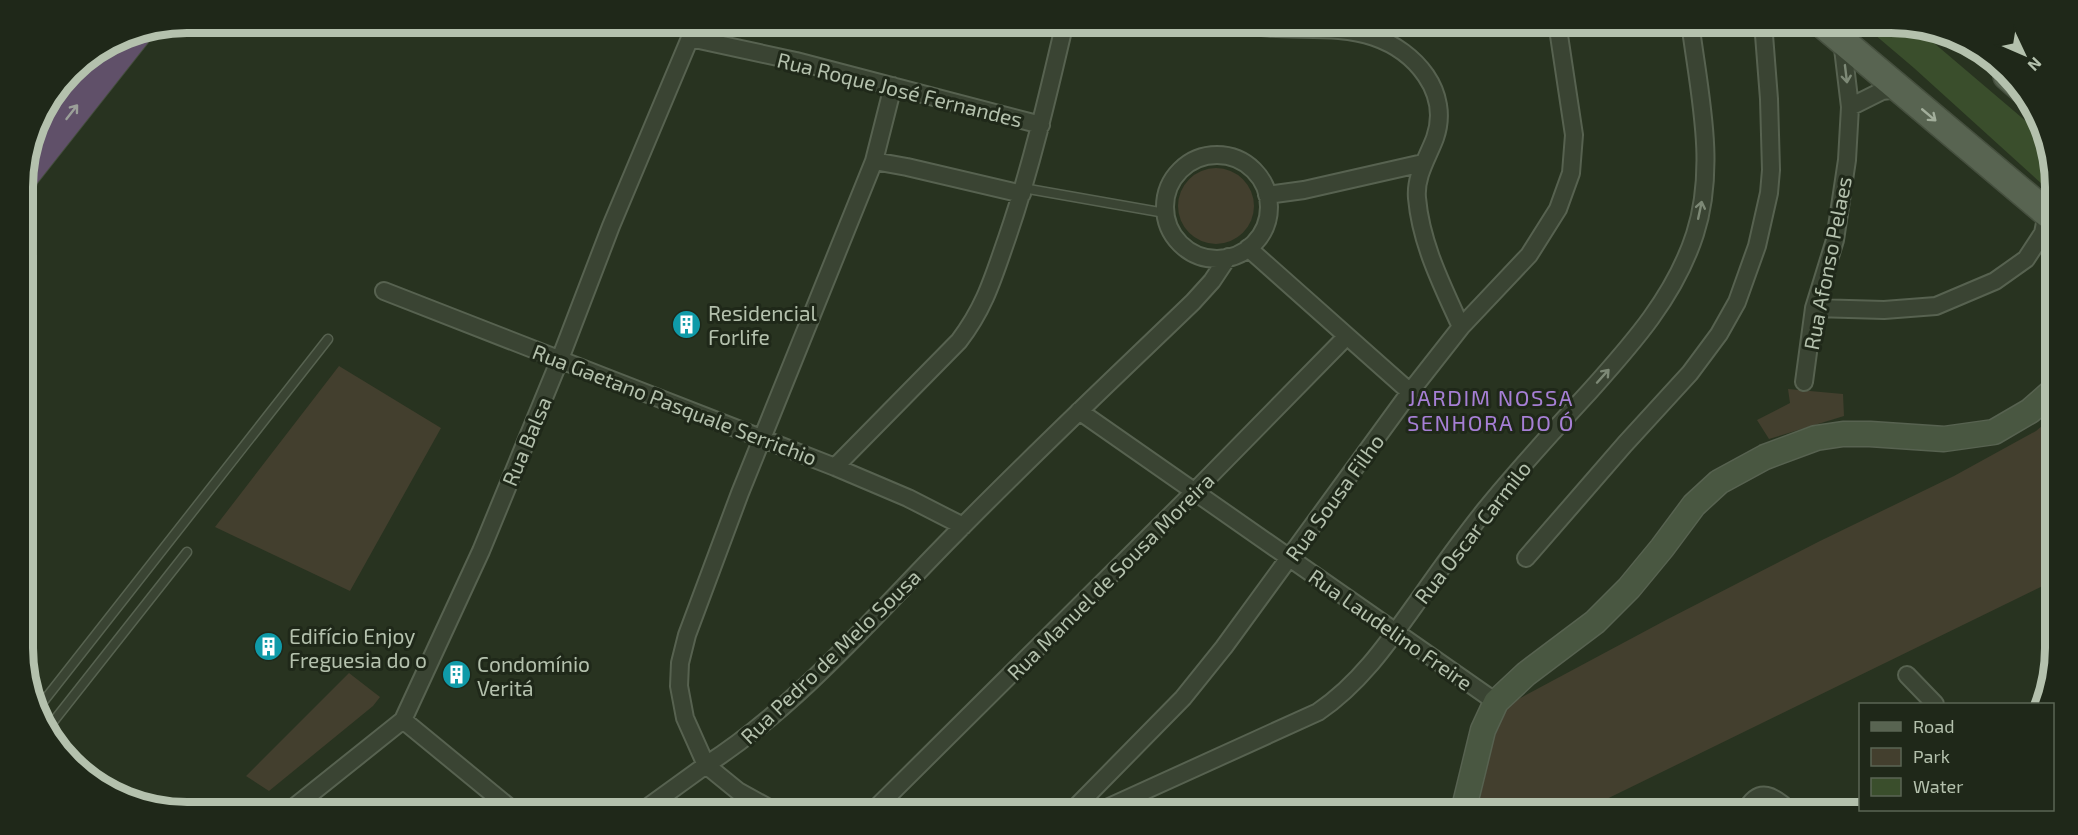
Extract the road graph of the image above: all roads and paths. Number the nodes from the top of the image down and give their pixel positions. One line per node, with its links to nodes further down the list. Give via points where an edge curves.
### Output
1 (692, 33): 8 (street, Rua Balsa)
2 (1062, 33): 14 (street)
3 (1359, 33): 17 (street, via 1397,47 1414,60 1434,89 1439,120)
4 (1559, 33): 27 (street, Rua Sousa Filho, via 1574,135 1571,173 1558,209 1529,255)
5 (1691, 33): 42 (street, Rua Oscar Carmilo, one-way to 5, via 1486,509 1632,344 1682,270 1698,223 1706,153)
6 (1764, 33): 41 (street, via 1769,99 1769,193 1757,246 1737,302 1690,373)
7 (1833, 33): 9 (main road)
8 (690, 38): 11 (street, Rua Roque José Fernandes); 30 (street, Rua Balsa)
9 (1842, 40): 12 (main road); 13 (street, Rua Afonso Pelaes, one-way to 13)
10 (124, 47): 15 (highway, one-way to 10)
11 (893, 86): 14 (street, Rua Roque José Fernandes); 16 (street)
12 (1898, 89): 13 (street, via 1882,91); 20 (main road, one-way to 20)
13 (1850, 107): 26 (street, Rua Afonso Pelaes, via 1835,240)
14 (1041, 125): 18 (street)
15 (36, 159)
16 (874, 161): 18 (street); 35 (street)
17 (1423, 163): 19 (street); 27 (street, via 1417,194 1419,218 1425,242)
18 (1023, 191): 21 (lane); 36 (street, via 986,300 974,321)
19 (1267, 195): 21 (street, via 1261,179 1249,166 1234,157 1217,154 1184,166 1172,179); 23 (street, via 1266,224)
20 (2045, 212)
21 (1165, 213): 24 (street, via 1175,238 1185,248 1211,258)
22 (2045, 227): 26 (street, via 2026,259 1995,281 1936,306 1884,310)
23 (1248, 248): 24 (street); 28 (street)
24 (1228, 257): 34 (street, Rua Pedro de Melo Sousa, via 1193,302)
25 (384, 291): 30 (street, Rua Gaetano Pasquale Serrichio)
26 (1814, 308): 31 (street, Rua Afonso Pelaes)
27 (1461, 327): 32 (street, Rua Sousa Filho)
28 (1346, 337): 32 (street); 37 (street, Rua Manuel de Sousa Moreira)
29 (328, 339): 44 (lane)
30 (560, 359): 35 (street, Rua Gaetano Pasquale Serrichio); 47 (street, Rua Balsa, via 481,551)
31 (1804, 382)
32 (1410, 392): 40 (street, Rua Sousa Filho)
33 (2045, 398): 45 (main road, via 1994,432 1944,439 1870,434 1816,438 1765,457 1719,482 1694,505 1629,588 1595,622)
34 (1080, 411): 37 (street, Rua Laudelino Freire); 38 (street, Rua Pedro de Melo Sousa)
35 (761, 439): 36 (street, Rua Gaetano Pasquale Serrichio); 49 (street, via 680,663 679,686 685,718)
36 (835, 467): 38 (street, Rua Gaetano Pasquale Serrichio)
37 (1194, 492): 40 (street, Rua Laudelino Freire); 54 (street, Rua Manuel de Sousa Moreira)
38 (963, 526): 49 (street, Rua Pedro de Melo Sousa, via 786,703 754,732)
39 (188, 552): 48 (lane)
40 (1289, 558): 42 (street, Rua Laudelino Freire); 55 (street, Rua Sousa Filho, via 1183,698)
41 (1526, 558)
42 (1395, 633): 45 (street, Rua Laudelino Freire); 56 (street, Rua Oscar Carmilo, via 1358,679 1317,712)
43 (1907, 675): 46 (street)
44 (43, 702)
45 (1496, 702): 57 (main road, via 1483,730)
46 (1933, 703)
47 (403, 720): 50 (street, Rua Balsa); 51 (street)
48 (53, 722)
49 (706, 765): 52 (street, Rua Pedro de Melo Sousa); 53 (street)
50 (302, 802)
51 (503, 802)
52 (655, 802)
53 (758, 802)
54 (882, 802)
55 (1081, 802)
56 (1120, 802)
57 (1465, 802)
58 (1752, 802): 59 (street, via 1760,795)
59 (1778, 802)

